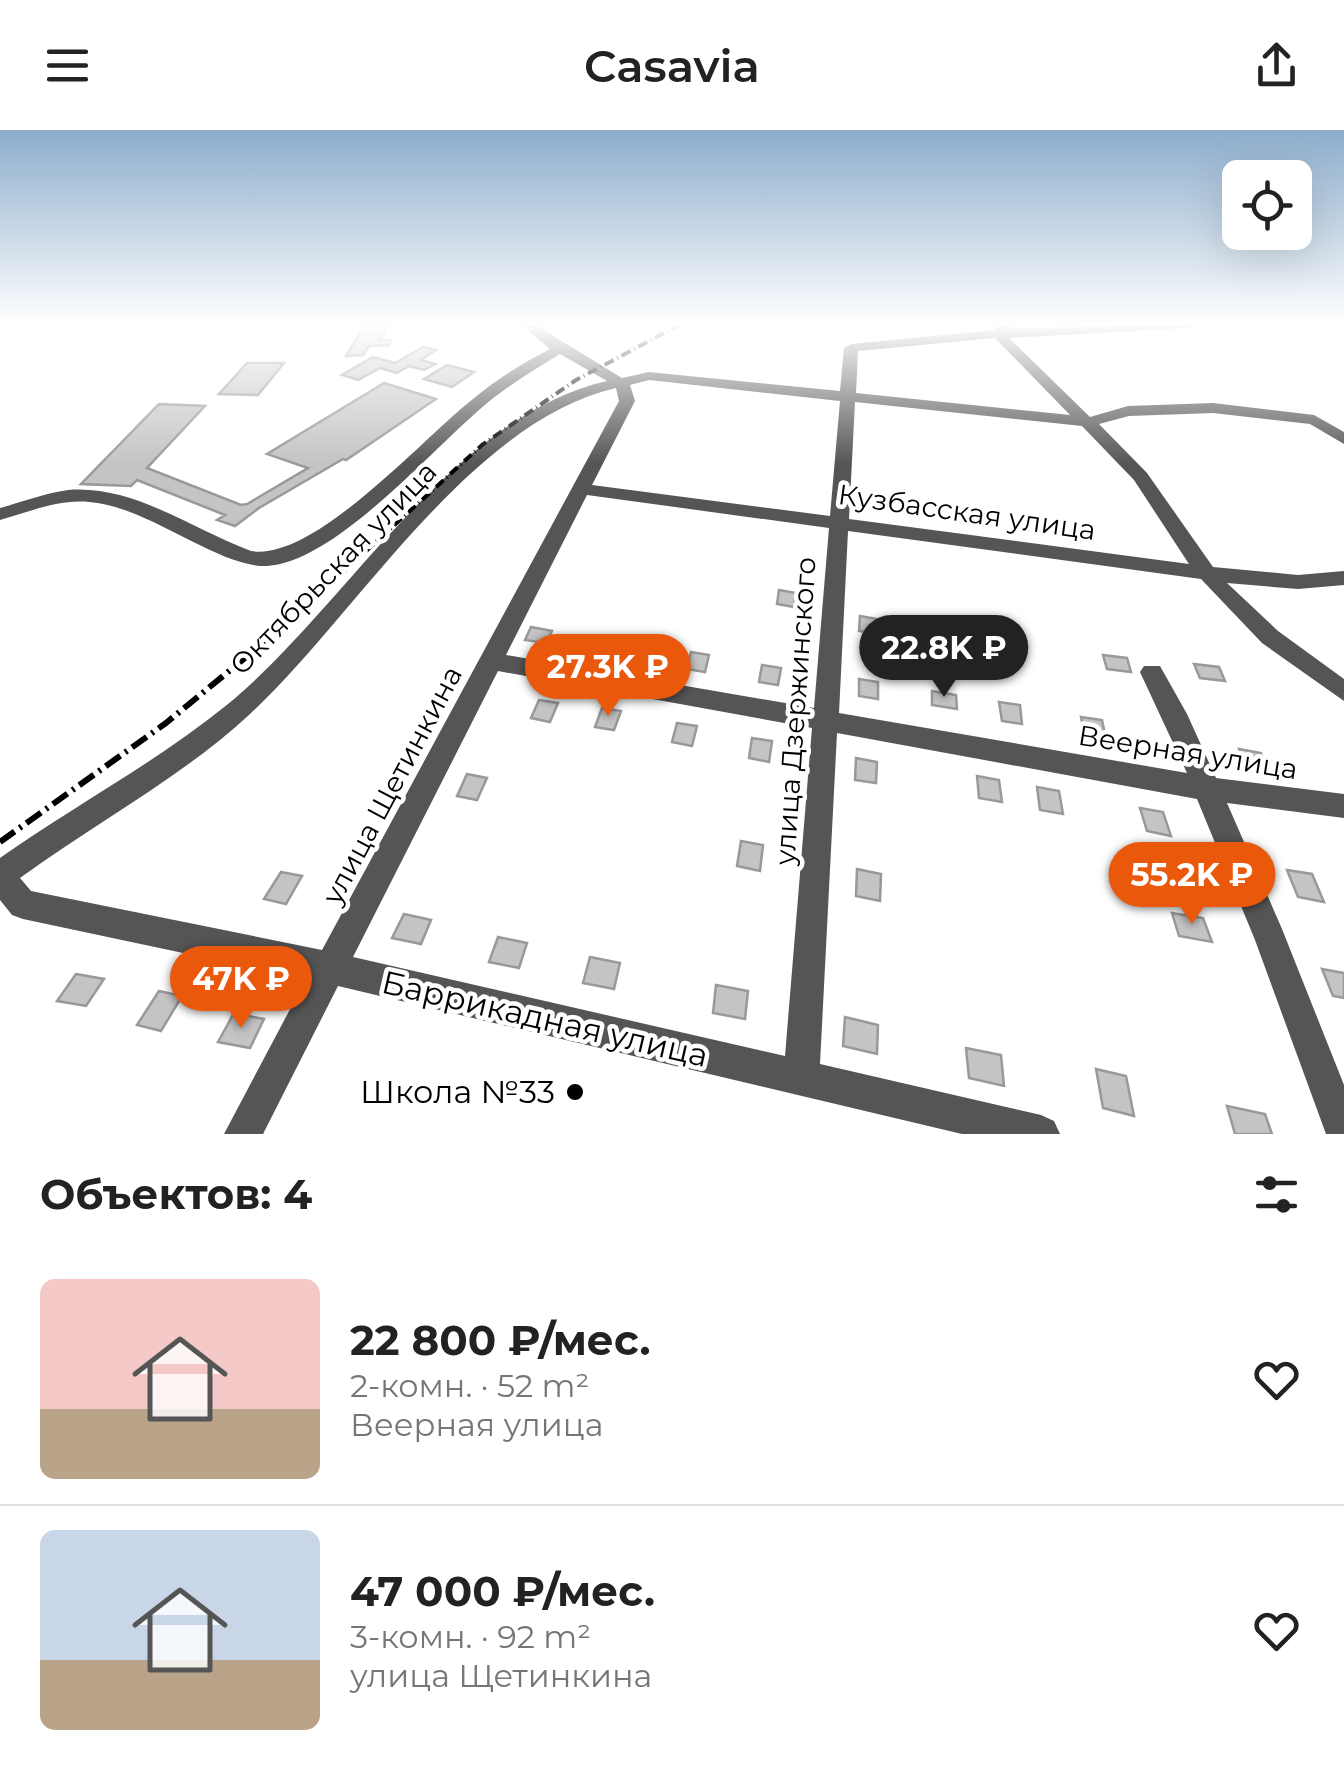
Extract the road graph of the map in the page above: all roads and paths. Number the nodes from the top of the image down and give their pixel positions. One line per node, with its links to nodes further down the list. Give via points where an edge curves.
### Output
1 (520, 371): 10 (street, via 344,518 272,559 248,557 119,501 68,496)
2 (602, 371): 5 (street)
3 (849, 371): 6 (street, улица Дзержинского)
4 (1027, 371): 7 (street)
5 (606, 373): 6 (street); 9 (street, улица Щетинкина, via 626,389 627,401); 20 (street, Октябрьская улица, via 494,448 382,552 301,650 236,712)
6 (847, 395): 7 (street); 11 (street, улица Дзержинского)
7 (1090, 422): 8 (street, via 1128,411 1213,408 1314,420); 12 (street, via 1133,468)
8 (1344, 439)
9 (582, 489): 11 (street, Кузбасская улица); 14 (street, улица Щетинкина)
10 (0, 514)
11 (838, 522): 12 (street, Кузбасская улица); 17 (street, улица Дзержинского)
12 (1206, 572): 13 (street, Кузбасская улица, via 1298,582); 16 (street, via 1283,650)
13 (1344, 578)
14 (491, 661): 17 (street, Веерная улица); 21 (street, улица Щетинкина)
15 (1152, 672): 18 (street)
16 (1344, 692)
17 (824, 722): 18 (street, Веерная улица); 22 (street, улица Дзержинского)
18 (1204, 788): 19 (street, Веерная улица); 23 (street)
19 (1344, 806)
20 (0, 876): 21 (street, Баррикадная улица, via 22,904)
21 (330, 968): 22 (street, Баррикадная улица); 24 (street, улица Щетинкина)
22 (800, 1079): 25 (street, Баррикадная улица)
23 (1344, 1133)
24 (244, 1134)
25 (1041, 1134)

